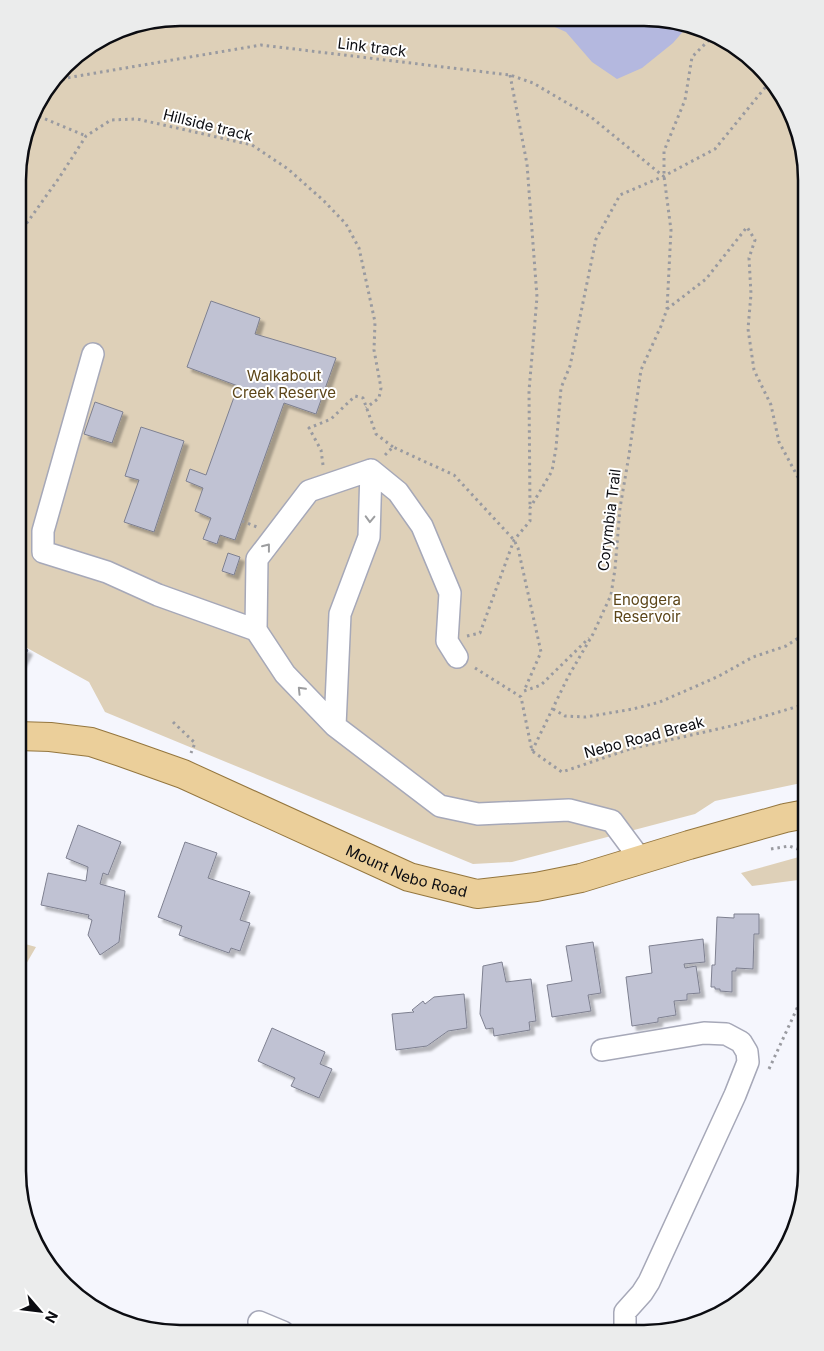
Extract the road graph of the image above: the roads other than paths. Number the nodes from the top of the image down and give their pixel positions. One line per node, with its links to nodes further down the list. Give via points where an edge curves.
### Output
1 (93, 354): 3 (street, via 43,532 43,552 107,572 158,595)
2 (371, 470): 3 (street, one-way to 2, via 257,559 309,491); 4 (street, via 398,492 422,526 450,593); 5 (street, one-way to 5, via 369,537 340,614)
3 (256, 630): 5 (street, one-way to 3, via 285,674)
4 (452, 649)
5 (335, 726): 8 (street, via 440,806 478,814 569,810 612,821)
6 (26, 736): 8 (main road, Mount Nebo Road, via 91,742 183,774 409,877 476,894 581,878)
7 (797, 816): 8 (main road, Mount Nebo Road)
8 (641, 860)
9 (602, 1050): 12 (street, via 704,1034 726,1034 741,1042 748,1062 736,1095 649,1282 625,1312)
10 (259, 1322): 11 (street)
11 (266, 1325)
12 (625, 1325)

